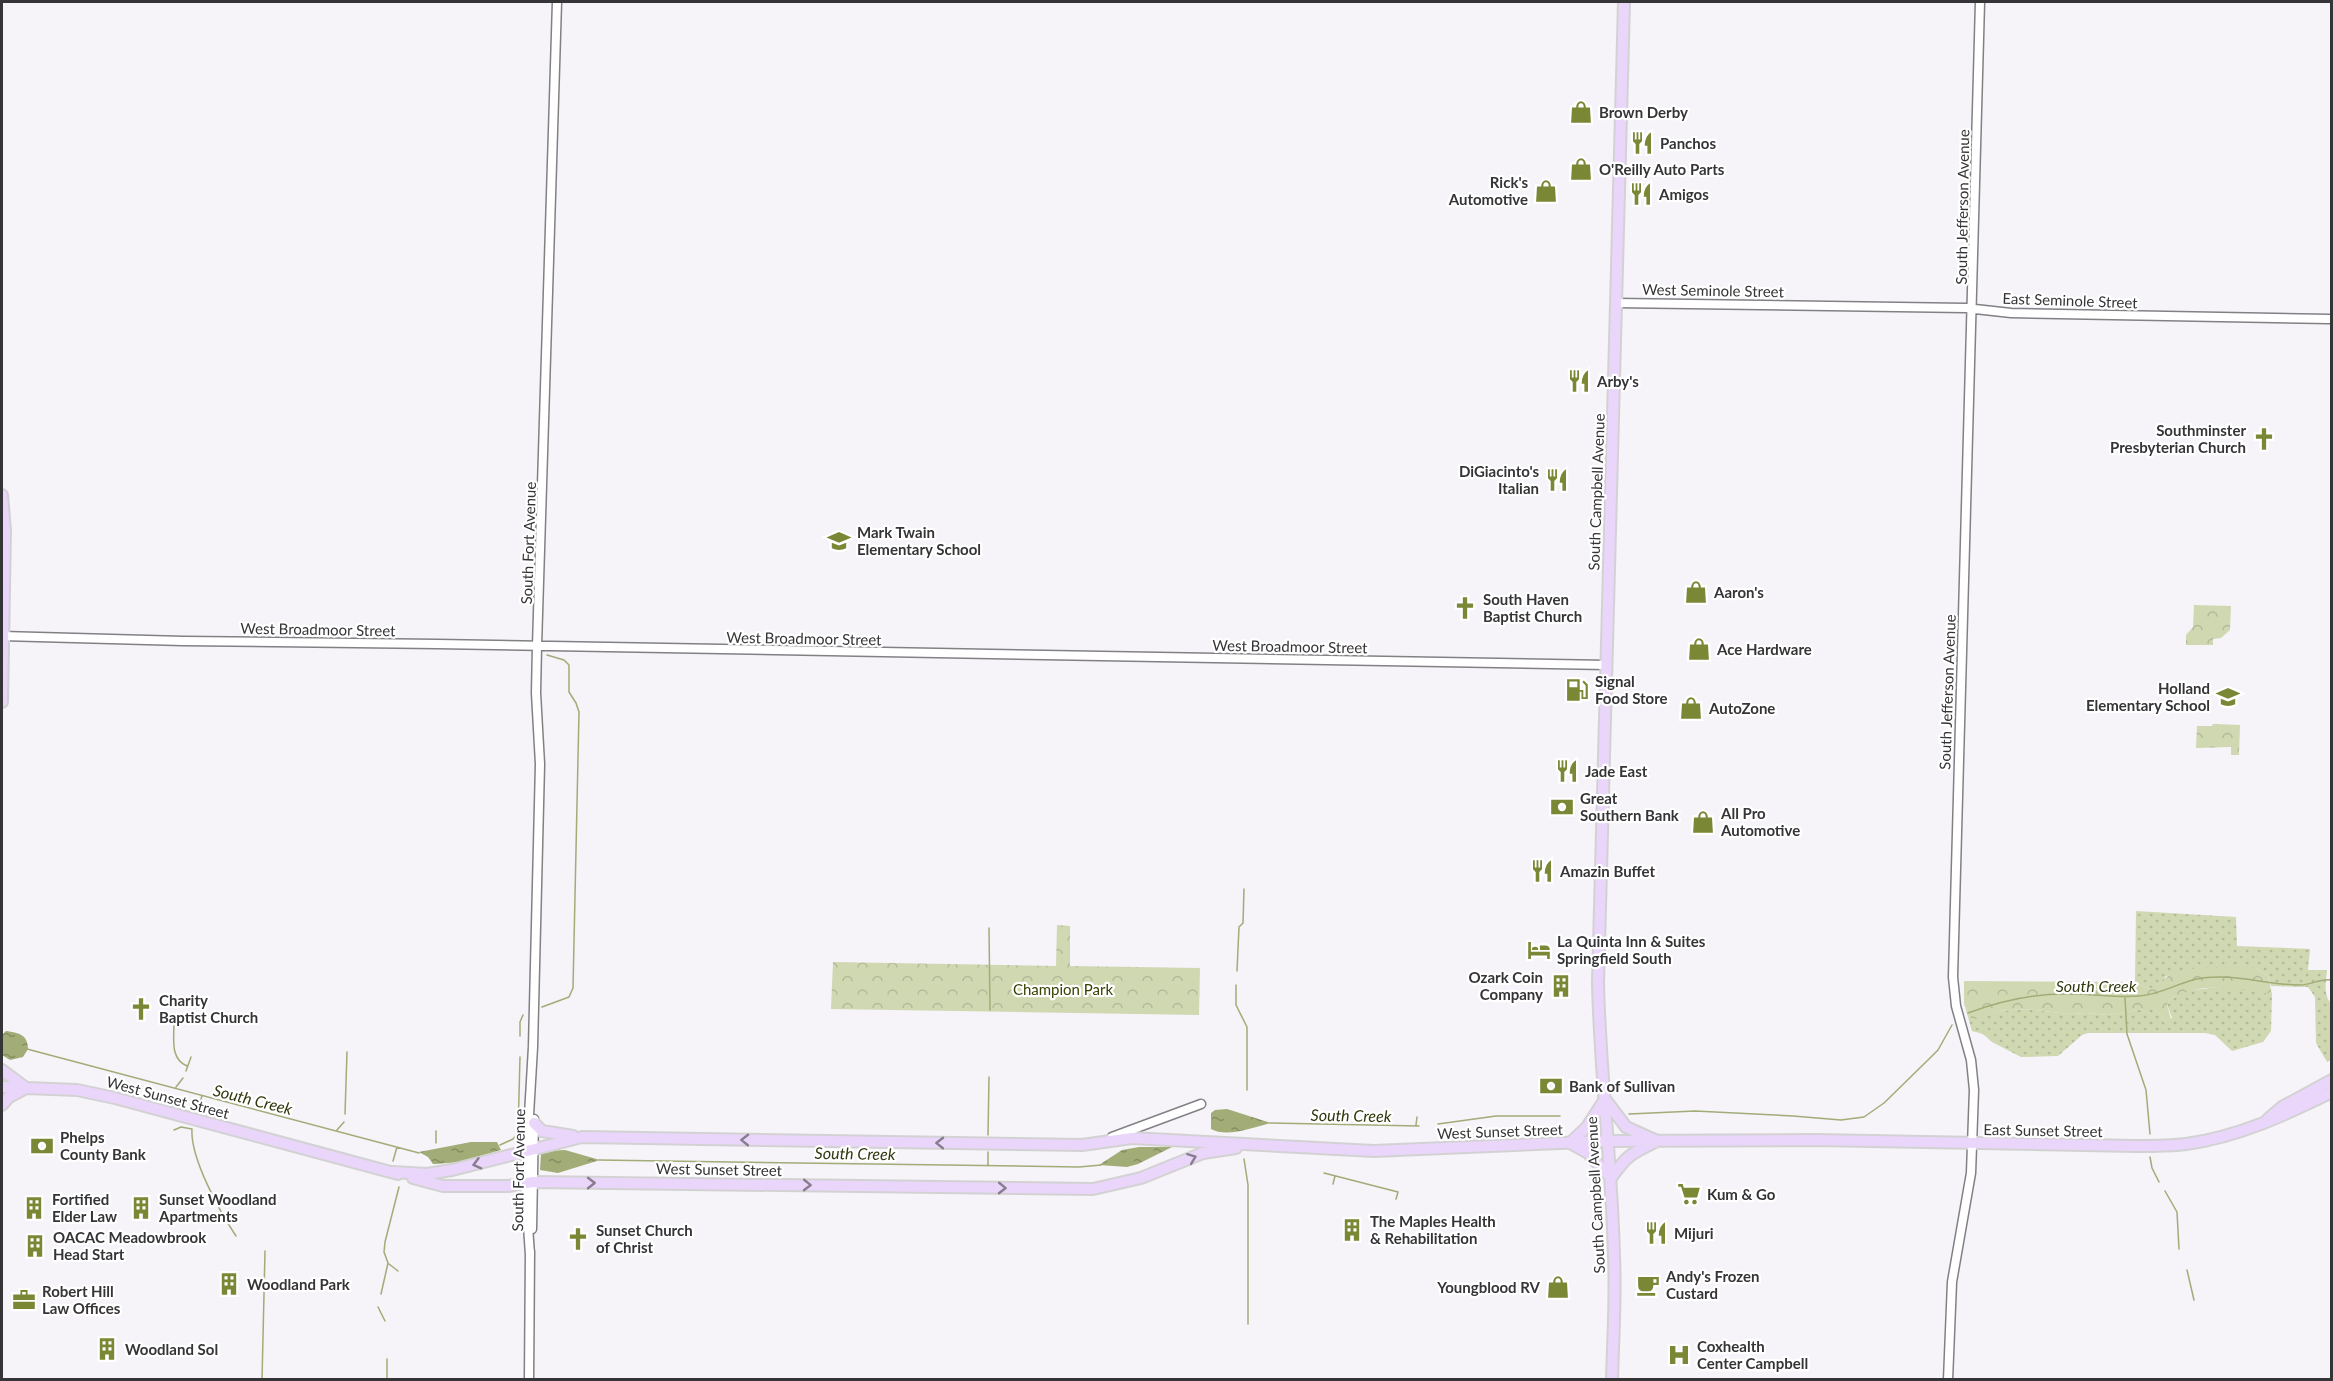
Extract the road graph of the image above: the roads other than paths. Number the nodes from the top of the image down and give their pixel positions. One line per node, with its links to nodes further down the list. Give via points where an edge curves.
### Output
1 (557, 2): 10 (street, South Fort Avenue)
2 (1624, 2): 4 (main road, South Campbell Avenue)
3 (1980, 2): 6 (street, South Jefferson Avenue)
4 (1616, 303): 5 (street, West Seminole Street); 11 (main road, South Campbell Avenue)
5 (1810, 305): 6 (street, East Seminole Street)
6 (1973, 308): 7 (street, East Seminole Street, via 2012,314); 29 (street, South Jefferson Avenue, via 1953,977 1956,1006 1973,1070)
7 (2329, 319)
8 (2, 495): 9 (main road)
9 (2, 636): 10 (street, West Broadmoor Street); 12 (main road)
10 (537, 646): 11 (street, West Broadmoor Street); 15 (street, South Fort Avenue, via 540,764)
11 (1607, 665): 19 (main road, South Campbell Avenue, via 1598,983)
12 (2, 702)
13 (2, 1070): 17 (main road)
14 (2331, 1080): 22 (main road, East Sunset Street, via 2282,1107)
15 (531, 1086): 23 (street, South Fort Avenue); 32 (street, South Fort Avenue)
16 (2, 1087): 17 (main road, West Sunset Street)
17 (26, 1088): 21 (main road); 33 (main road, West Sunset Street, via 77,1090 116,1098)
18 (2331, 1092): 22 (main road, East Sunset Street)
19 (1605, 1099): 26 (main road, South Campbell Avenue); 27 (main road, via 1626,1127); 28 (main road, via 1587,1127)
20 (1201, 1104): 30 (street)
21 (2, 1105)
22 (2266, 1121): 29 (main road, East Sunset Street, via 2244,1131 2187,1144)
23 (534, 1123): 24 (main road, via 546,1132); 32 (street, South Fort Avenue)
24 (582, 1137): 30 (main road, West Sunset Street, one-way to 24); 32 (main road, West Sunset Street)
25 (1817, 1140): 27 (main road, West Sunset Street); 29 (main road, East Sunset Street)
26 (1608, 1141): 27 (main road, West Sunset Street); 28 (main road, West Sunset Street); 34 (main road, South Campbell Avenue)
27 (1657, 1141): 34 (main road, via 1624,1158)
28 (1570, 1143): 31 (main road, West Sunset Street, via 1374,1151); 34 (main road, via 1588,1153)
29 (1973, 1143): 38 (street, South Jefferson Avenue, via 1953,1263)
30 (1082, 1145): 31 (main road, West Sunset Street, via 1132,1138)
31 (1257, 1145): 35 (main road, West Sunset Street, one-way to 31, via 1093,1190 1141,1178 1203,1153)
32 (530, 1149): 33 (main road, West Sunset Street, one-way to 33, via 452,1170 427,1174); 35 (street, South Fort Avenue)
33 (393, 1172): 35 (main road, West Sunset Street, via 443,1186)
34 (1611, 1178): 37 (main road, South Campbell Avenue, via 1615,1258)
35 (529, 1183): 36 (street, South Fort Avenue)
36 (529, 1380)
37 (1612, 1380)
38 (1948, 1380)

